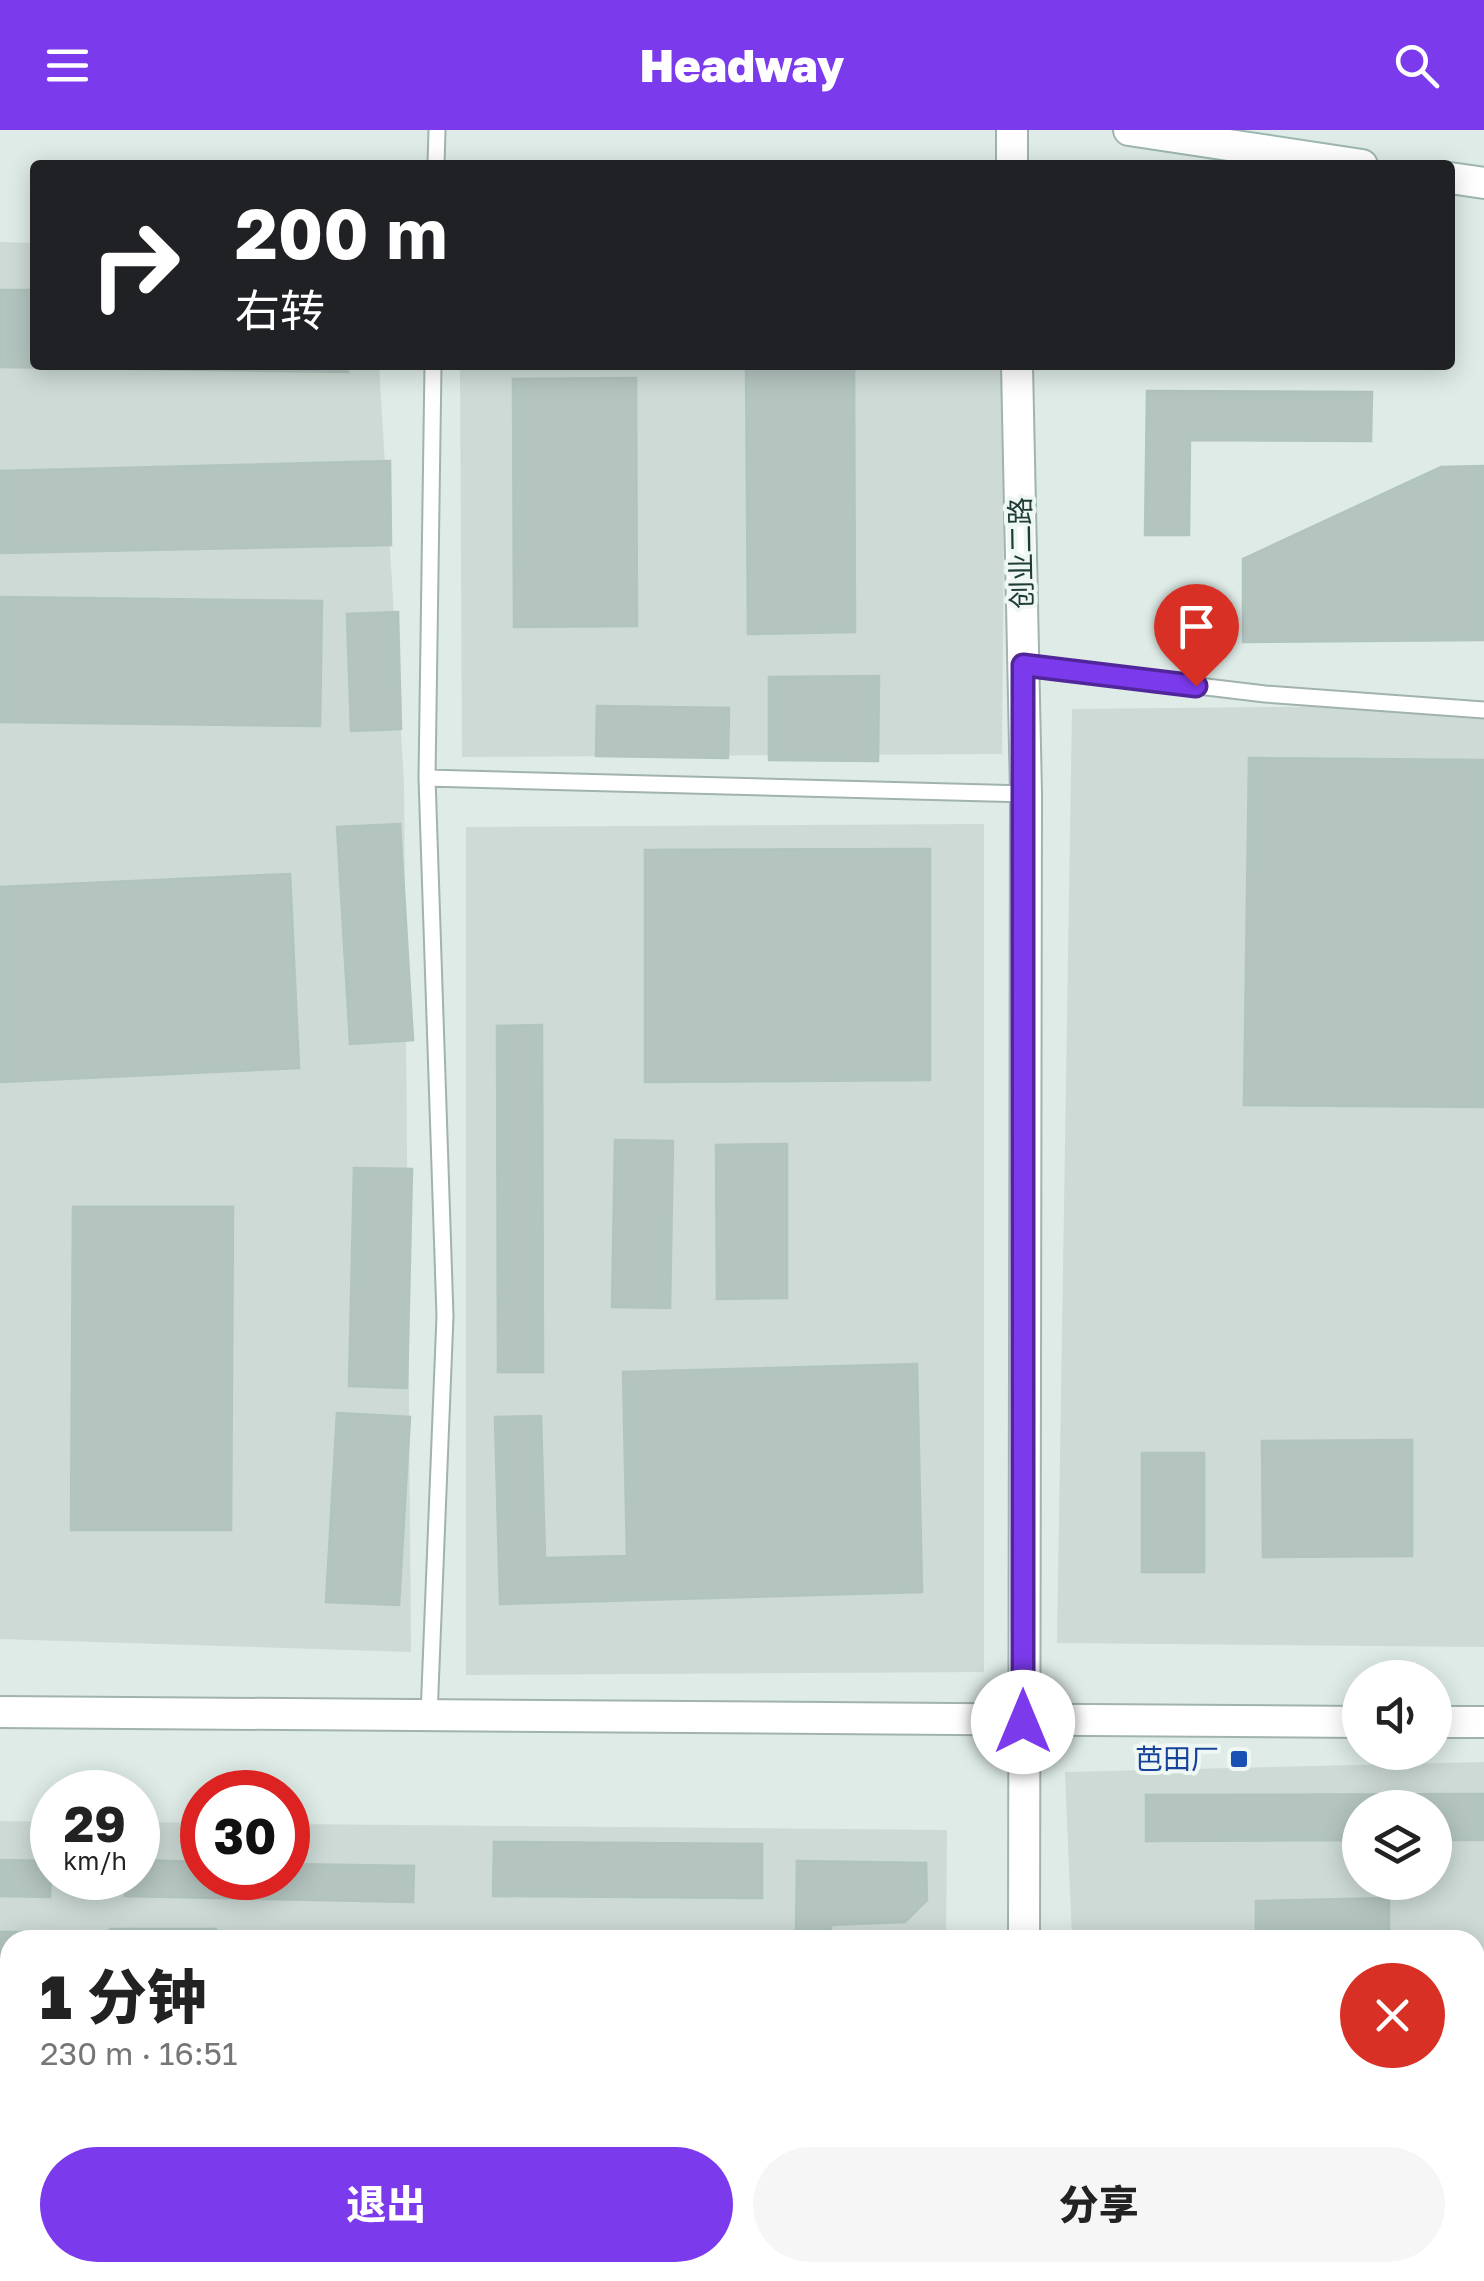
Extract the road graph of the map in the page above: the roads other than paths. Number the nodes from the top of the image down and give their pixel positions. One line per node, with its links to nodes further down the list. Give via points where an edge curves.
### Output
1 (437, 130): 4 (lane)
2 (1012, 130): 5 (street)
3 (1129, 130): 6 (street)
4 (436, 160)
5 (1012, 160)
6 (1329, 160)
7 (1455, 179): 8 (street)
8 (1484, 183)
9 (433, 370): 13 (lane)
10 (1016, 370): 11 (street, 创业二路)
11 (1023, 665): 12 (lane, via 1266,694); 14 (street, 创业二路)
12 (1484, 710)
13 (427, 778): 14 (lane); 16 (lane, via 445,1316)
14 (1026, 794): 17 (street, 创业二路)
15 (0, 1712): 16 (street)
16 (429, 1716): 17 (street)
17 (1023, 1722): 18 (street); 21 (street, 创业二路)
18 (1342, 1722)
19 (1452, 1722): 20 (street)
20 (1484, 1722)
21 (1024, 1930)

